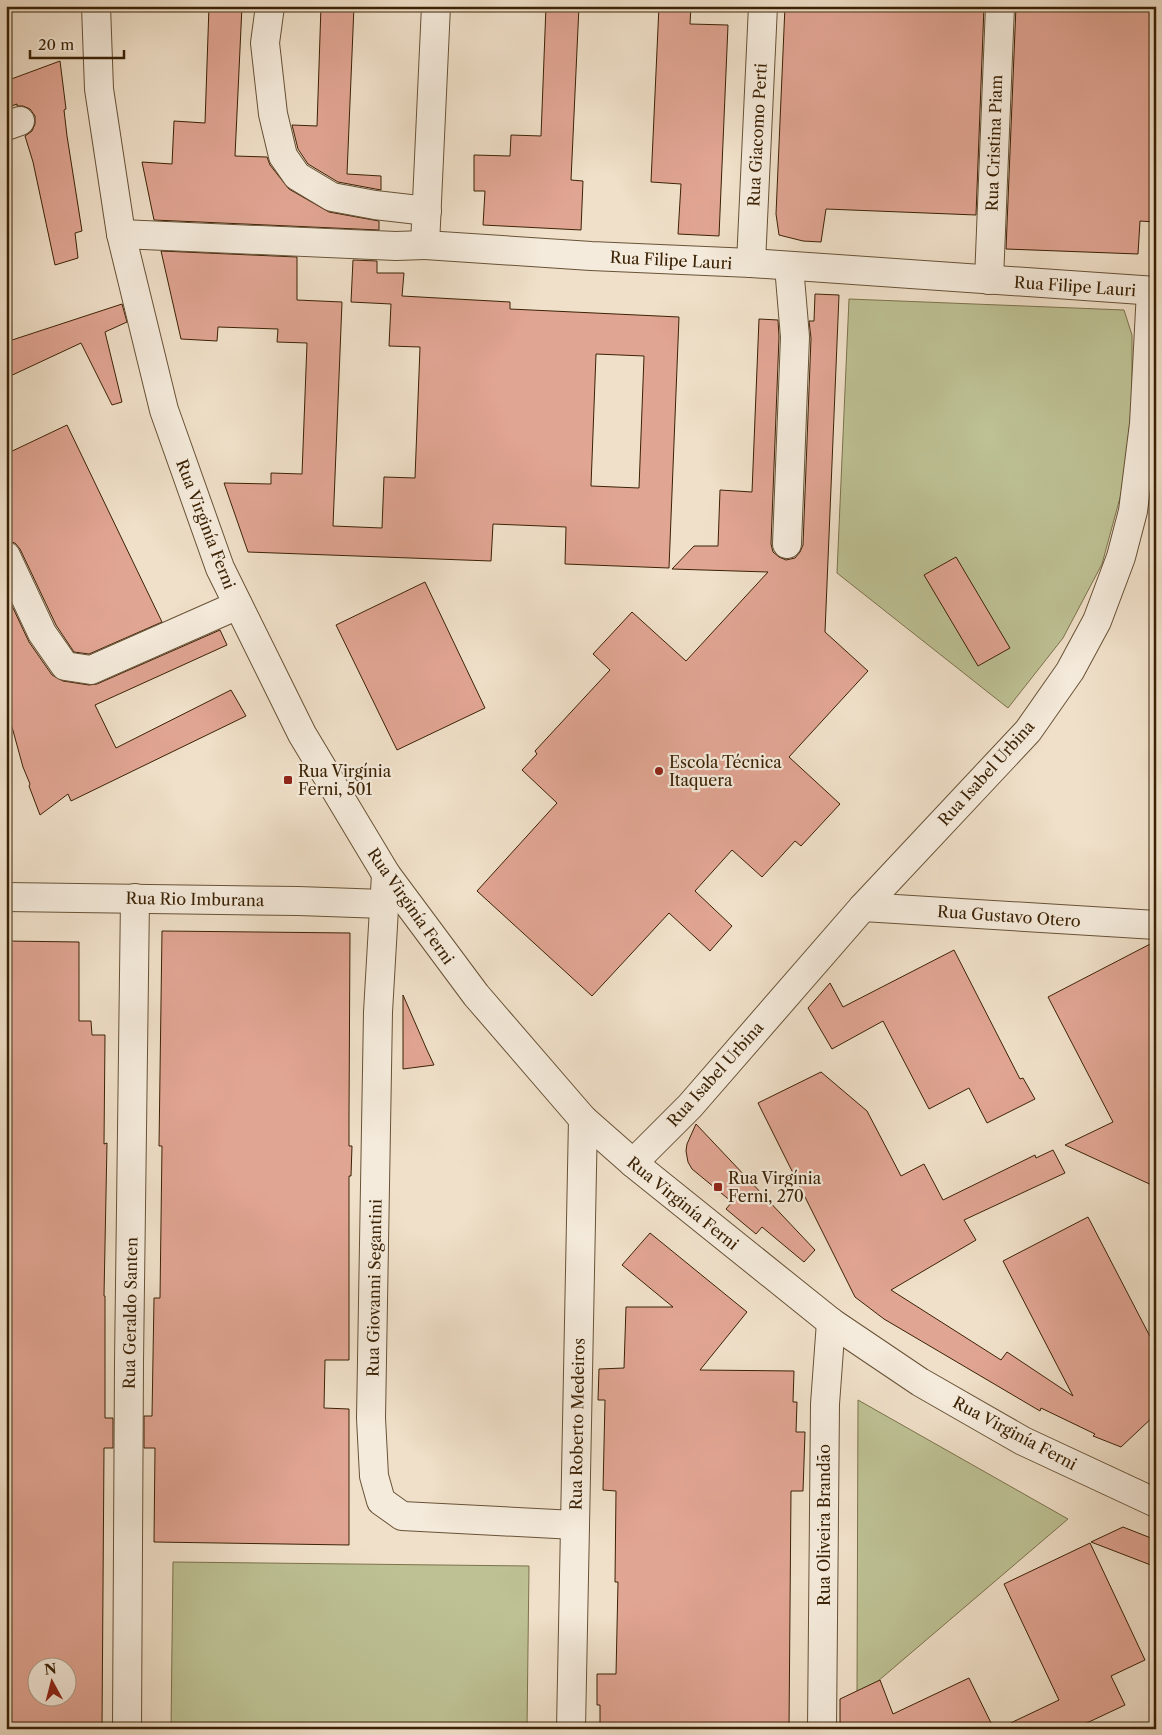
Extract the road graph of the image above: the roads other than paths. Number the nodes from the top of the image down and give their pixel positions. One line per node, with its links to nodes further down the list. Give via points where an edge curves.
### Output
1 (96, 6): 7 (street, Rua Virginía Ferni, via 99,89)
2 (270, 6): 6 (street, via 265,43 273,114 283,156 297,176 332,197)
3 (436, 6): 6 (street)
4 (763, 6): 9 (street, Rua Giacomo Perti)
5 (1000, 6): 11 (street, Rua Cristina Piam)
6 (427, 211): 8 (street)
7 (120, 234): 8 (street, Rua Filipe Lauri); 15 (street, Rua Virginía Ferni, via 164,410 220,568)
8 (425, 245): 9 (street, Rua Filipe Lauri)
9 (751, 263): 10 (street, Rua Filipe Lauri)
10 (789, 266): 11 (street, Rua Filipe Lauri); 13 (street, via 795,337)
11 (989, 280): 12 (street, Rua Filipe Lauri)
12 (1153, 291): 20 (street, Rua Isabel Urbina, via 1144,424 1133,511 1121,557 1097,622 1070,671 1028,731)
13 (787, 544)
14 (6, 556): 15 (street, via 42,633 65,666 90,670)
15 (238, 605): 16 (street, Rua Virginía Ferni, via 302,734)
16 (386, 874): 19 (street, Rua Giovanni Segantini); 22 (street, Rua Virginía Ferni, via 476,995)
17 (6, 897): 18 (street, Rua Rio Imburana)
18 (135, 898): 19 (street, Rua Rio Imburana); 27 (street, Rua Geraldo Santen)
19 (384, 904): 26 (street, Rua Giovanni Segantini, via 378,1012 372,1418 374,1476 381,1501 402,1516)
20 (863, 907): 21 (street, Rua Gustavo Otero); 23 (street, Rua Isabel Urbina, via 690,1106)
21 (1156, 925)
22 (583, 1119): 23 (street, Rua Virginía Ferni); 26 (street, Rua Roberto Medeiros)
23 (633, 1163): 24 (street, Rua Virginía Ferni)
24 (831, 1322): 25 (street, Rua Virginía Ferni, via 920,1382 1023,1441); 29 (street, Rua Oliveira Brandão, via 825,1404)
25 (1156, 1503)
26 (575, 1525): 28 (street, Rua Roberto Medeiros)
27 (127, 1729)
28 (571, 1729)
29 (822, 1729)

